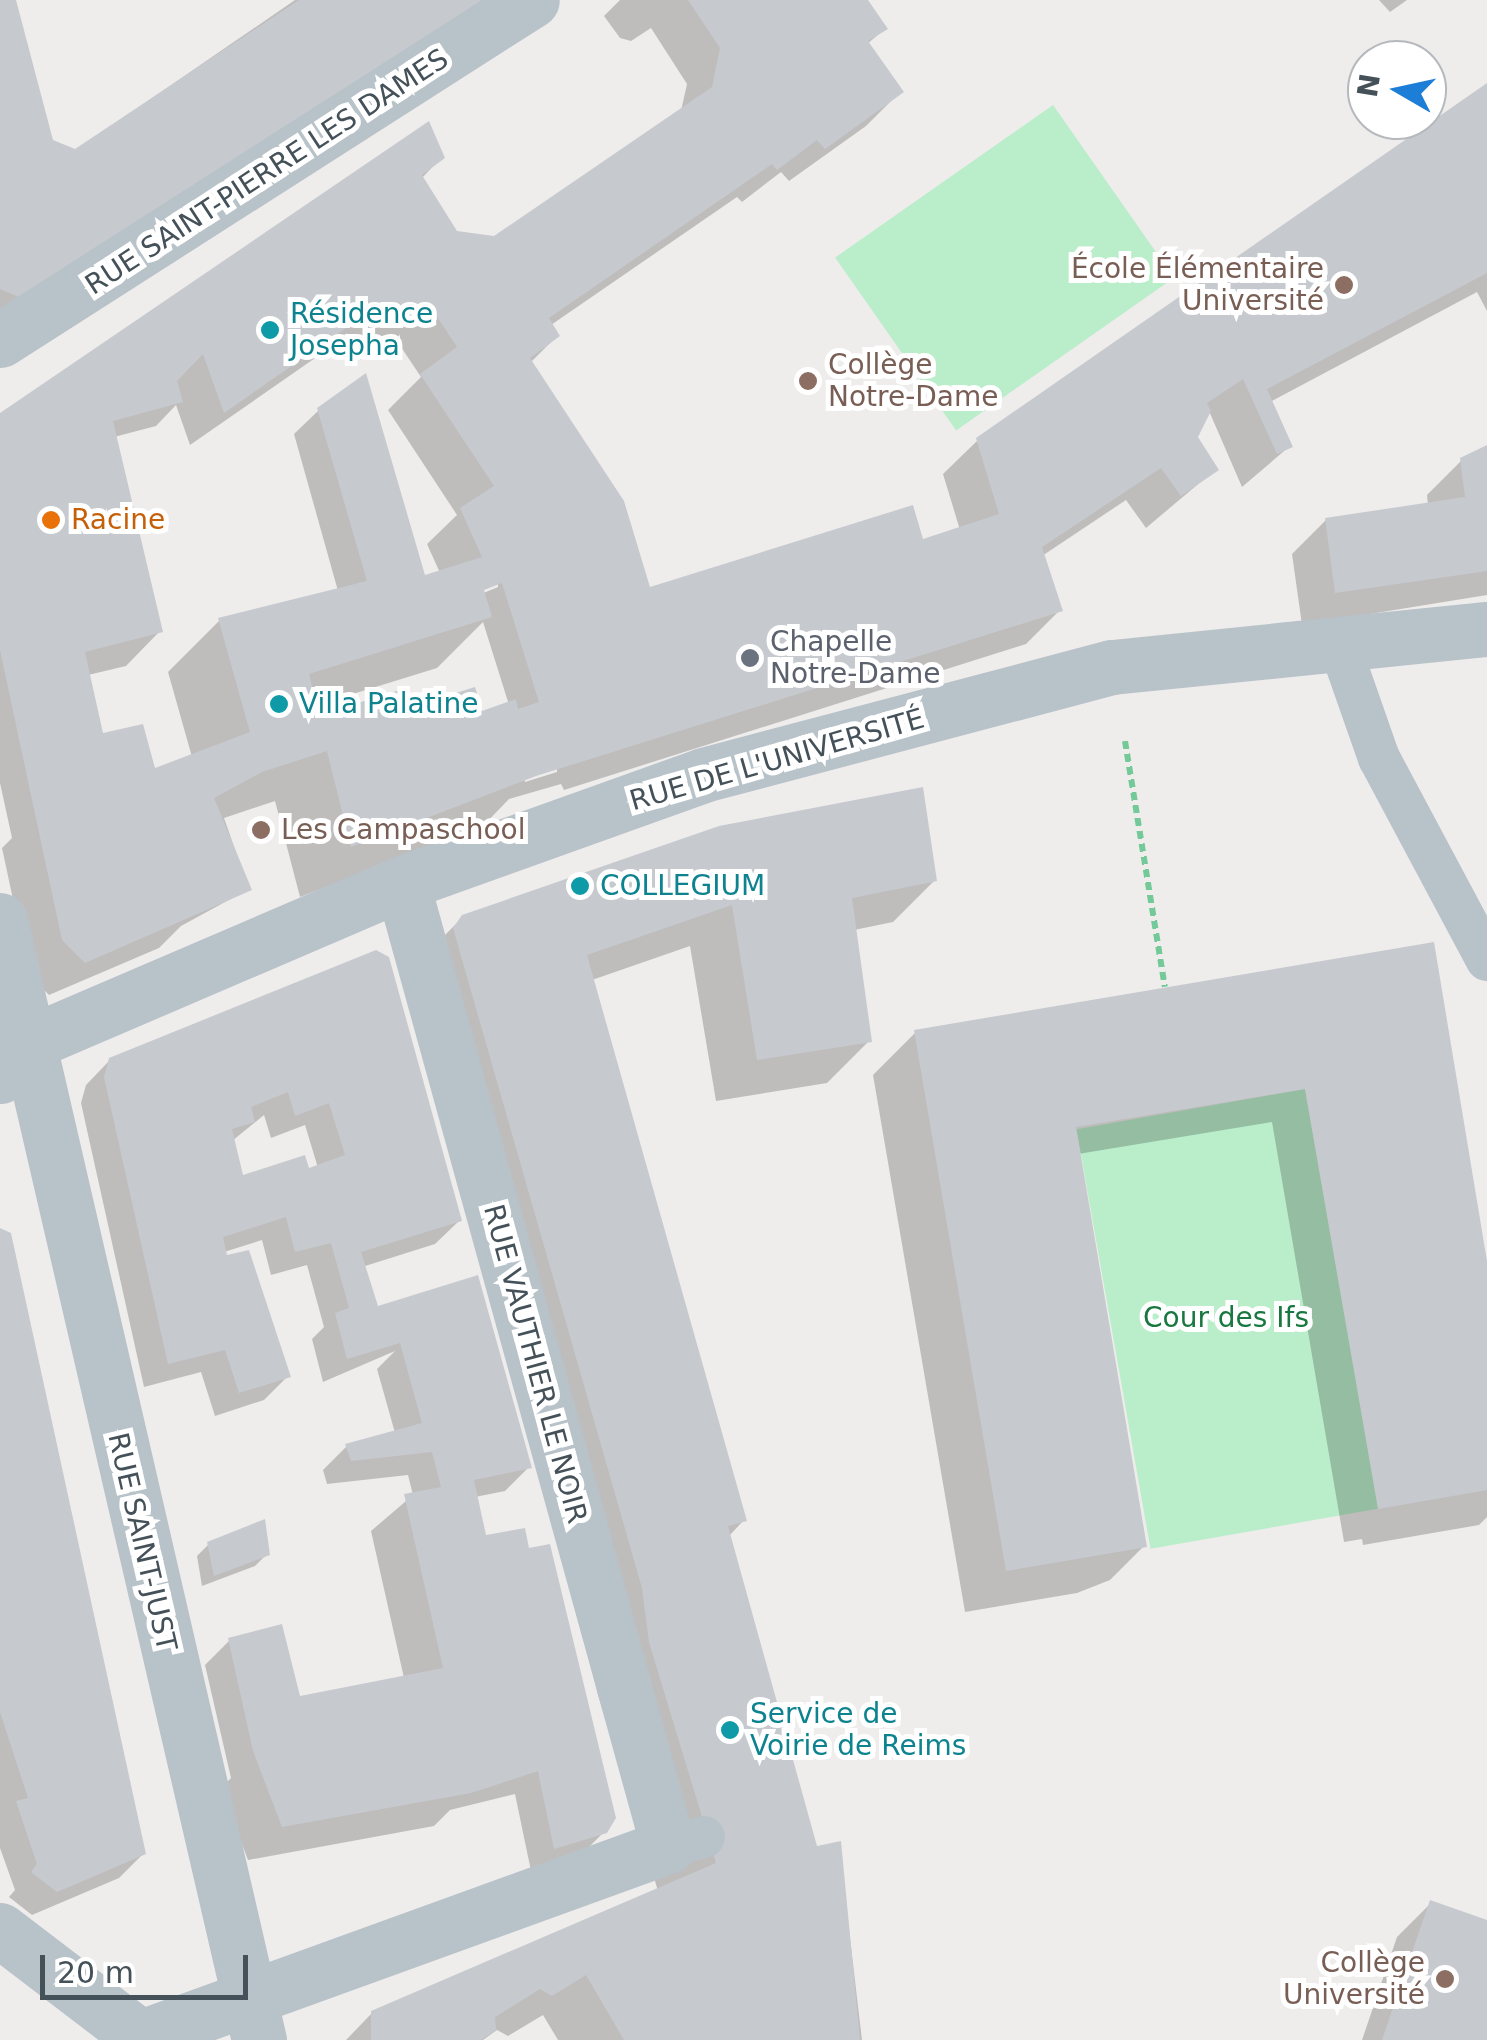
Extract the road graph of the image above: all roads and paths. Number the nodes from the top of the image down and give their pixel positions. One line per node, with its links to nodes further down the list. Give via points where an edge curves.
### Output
1 (532, 0): 2 (street, RUE SAINT-PIERRE LES DAMES)
2 (0, 340)
3 (1487, 629): 4 (street, RUE DE L'UNIVERSITÉ)
4 (1339, 644): 6 (street, RUE DE L'UNIVERSITÉ, via 1112,667 703,775); 8 (lane, via 1379,758)
5 (1125, 741): 9 (path)
6 (402, 883): 10 (street, RUE DE L'UNIVERSITÉ); 12 (street, RUE VAUTHIER LE NOIR, via 686,1842)
7 (0, 920): 10 (street, RUE SAINT-JUST)
8 (1487, 960)
9 (1166, 987)
10 (14, 1060): 12 (street, RUE SAINT-JUST)
11 (0, 1930): 13 (street)
12 (254, 2021): 13 (street, RUE VAUTHIER LE NOIR)
13 (142, 2039)

